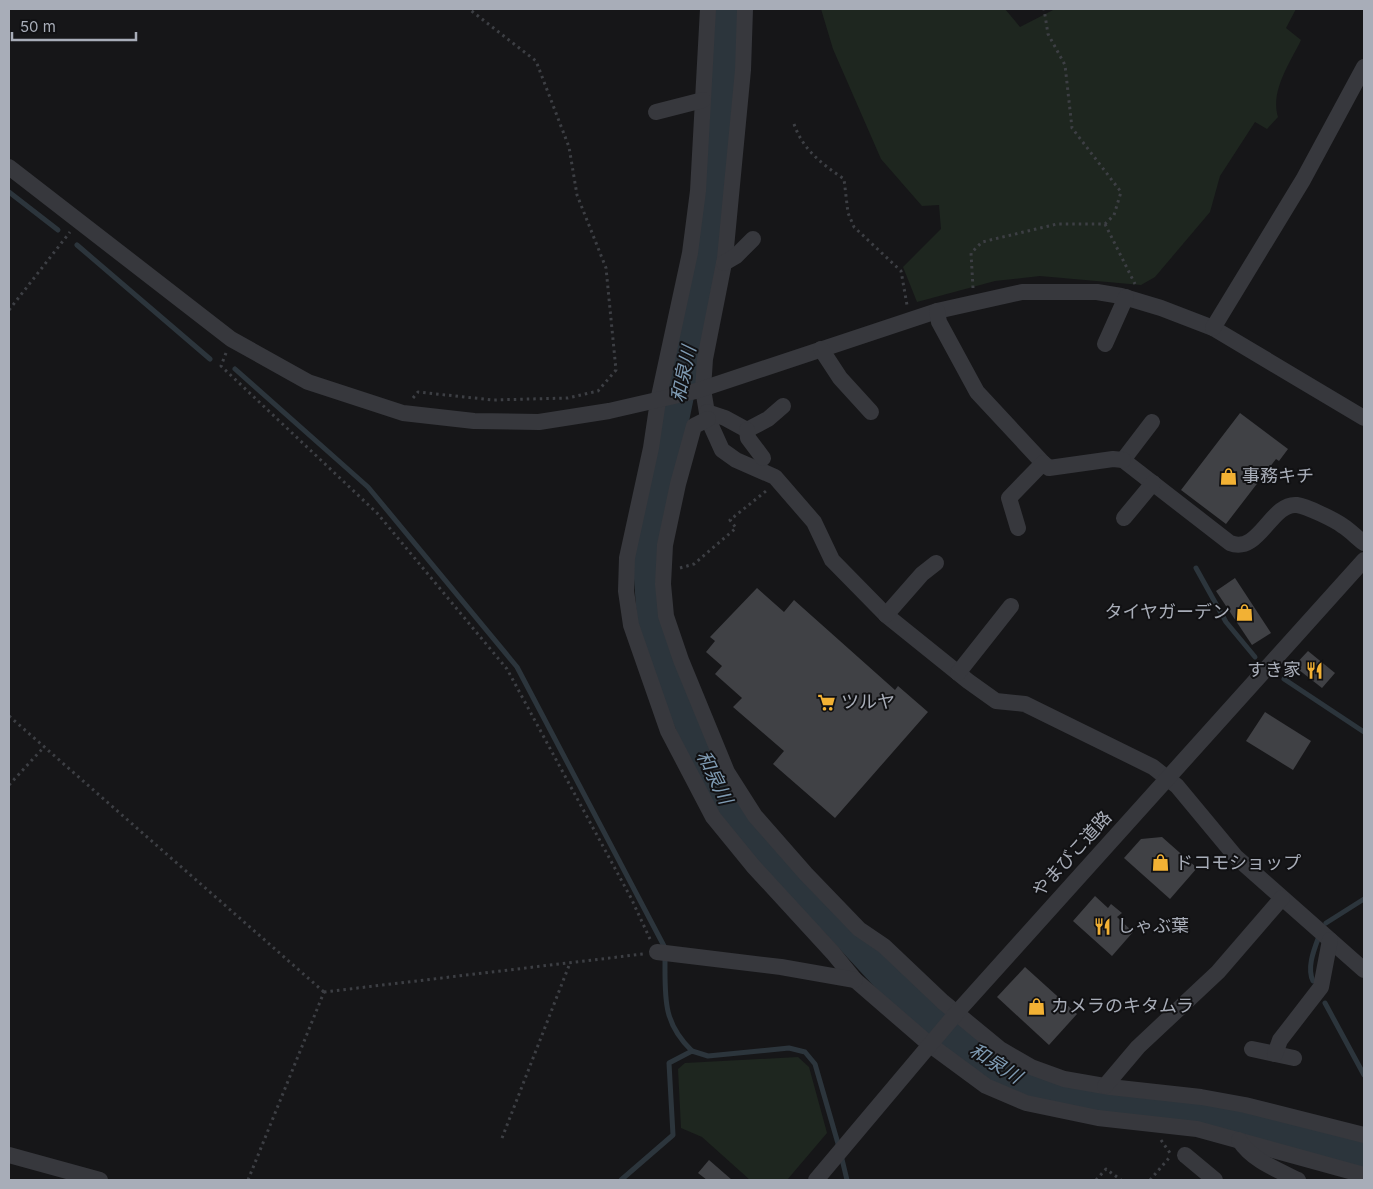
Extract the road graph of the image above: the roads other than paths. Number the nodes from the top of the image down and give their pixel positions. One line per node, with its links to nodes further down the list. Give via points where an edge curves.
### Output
1 (708, 9): 4 (street)
2 (746, 9): 8 (street)
3 (1364, 66): 11 (street, via 1303,180)
4 (703, 100): 5 (street); 15 (street, via 698,191 690,253)
5 (656, 112)
6 (9, 167): 15 (street, via 231,338 308,382 403,414 474,421 539,422 610,412)
7 (753, 238): 8 (street, via 736,256)
8 (724, 263): 14 (street)
9 (1132, 293): 10 (street, via 1022,292); 11 (street); 12 (street)
10 (937, 311): 13 (street); 24 (street, via 939,322 977,392)
11 (1213, 328): 19 (street)
12 (1105, 344)
13 (821, 349): 14 (street); 17 (street, via 840,378)
14 (700, 390): 15 (street); 18 (street)
15 (663, 400): 39 (street, via 627,558 626,591 631,625 668,732 714,817)
16 (783, 406): 21 (street)
17 (871, 412)
18 (708, 416): 21 (street, via 725,418); 32 (street, via 722,450 736,460 775,477 814,522 832,560); 40 (street, via 694,426 680,475 665,545 663,584 666,616 723,763 755,816 806,874 859,929 884,946)
19 (1364, 418)
20 (1152, 422): 23 (street)
21 (747, 430): 22 (street, via 748,438)
22 (763, 458)
23 (1123, 460): 24 (street, via 1050,468); 25 (street)
24 (1043, 463): 27 (street, via 1009,498)
25 (1153, 483): 26 (street); 28 (street, via 1237,546 1248,544 1285,508 1297,505 1342,525)
26 (1124, 518)
27 (1018, 528)
28 (1364, 543)
29 (1364, 560): 34 (street, やまびこ道路)
30 (936, 563): 32 (street, via 922,574)
31 (1011, 606): 33 (street)
32 (886, 616): 33 (street)
33 (958, 673): 34 (street, via 996,701 1025,704)
34 (1169, 778): 35 (street, via 1236,857); 40 (street, やまびこ道路)
35 (1282, 898): 36 (street); 45 (street, via 1218,972 1138,1047)
36 (1330, 940): 38 (street); 43 (street, via 1321,987 1280,1040)
37 (657, 952): 39 (street, via 781,967)
38 (1364, 970)
39 (854, 980): 41 (street)
40 (956, 1015): 41 (street, やまびこ道路); 45 (street, via 1000,1049 1032,1067 1064,1079)
41 (933, 1041): 47 (street, via 986,1086 1026,1103 1098,1118 1197,1129); 53 (street, やまびこ道路)
42 (1252, 1049): 43 (street)
43 (1275, 1054): 44 (street)
44 (1294, 1058)
45 (1105, 1086): 46 (street, via 1245,1105)
46 (1364, 1136)
47 (1239, 1139): 50 (street); 55 (street, via 1246,1150 1266,1165)
48 (9, 1155): 51 (street)
49 (1185, 1155): 54 (street)
50 (1364, 1175)
51 (63, 1176): 52 (street)
52 (100, 1180)
53 (816, 1180)
54 (1215, 1180)
55 (1294, 1180)

